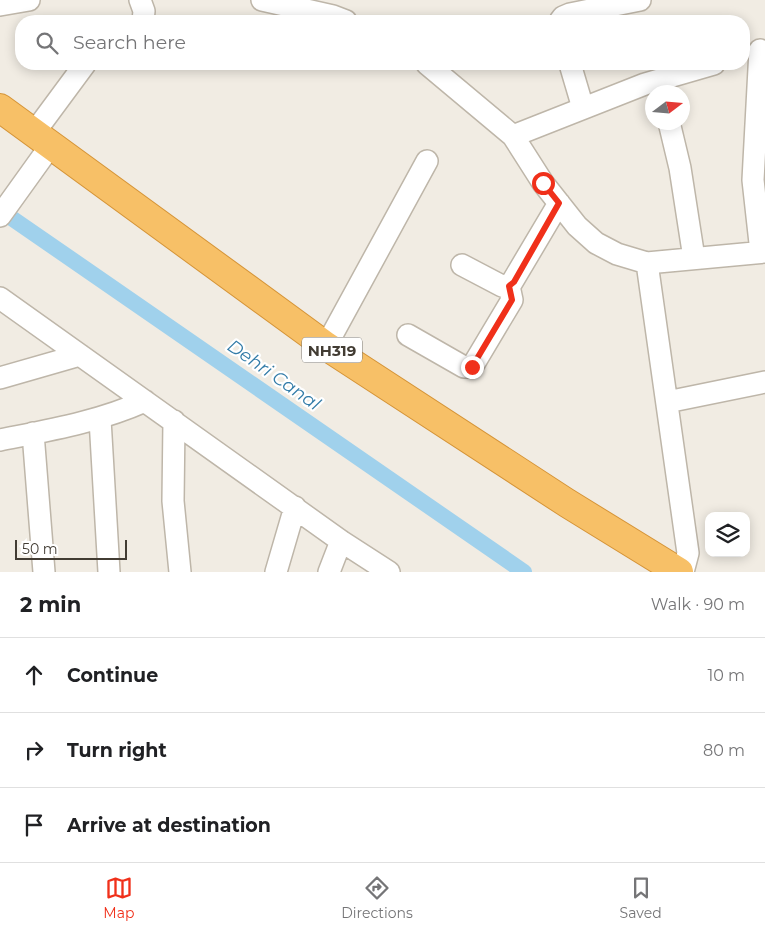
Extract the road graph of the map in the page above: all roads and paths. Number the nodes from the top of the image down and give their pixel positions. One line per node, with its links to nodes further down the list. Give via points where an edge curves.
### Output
1 (29, 0): 4 (street)
2 (262, 0): 5 (street)
3 (640, 0): 6 (street)
4 (0, 5)
5 (337, 12)
6 (568, 15)
7 (756, 51): 22 (street, via 753,180)
8 (82, 70): 18 (street)
9 (435, 70): 17 (street)
10 (572, 70): 15 (street)
11 (700, 70): 12 (street)
12 (663, 85)
13 (645, 91): 15 (street)
14 (0, 108): 18 (highway, NH319)
15 (583, 108): 17 (street)
16 (671, 130): 23 (street)
17 (513, 136): 20 (street)
18 (43, 139): 21 (street, via 27,181); 29 (highway, NH319)
19 (427, 161): 29 (street)
20 (559, 203): 24 (street, via 596,243 617,254); 26 (street)
21 (0, 216)
22 (763, 252): 23 (street)
23 (694, 258): 24 (street)
24 (647, 263): 34 (street)
25 (462, 266): 26 (street)
26 (509, 286): 28 (street, via 512,300 472,367 464,367)
27 (0, 298): 30 (street)
28 (408, 336)
29 (326, 346): 47 (highway, NH319, via 566,503)
30 (80, 355): 31 (street); 33 (street)
31 (0, 378)
32 (765, 382): 34 (street)
33 (145, 401): 35 (street); 36 (street)
34 (666, 402): 48 (street, via 688,553)
35 (100, 419): 37 (street); 42 (street)
36 (174, 422): 39 (street); 43 (street, via 173,501)
37 (33, 433): 38 (street); 41 (street)
38 (0, 440)
39 (295, 507): 40 (street); 44 (street)
40 (341, 541): 45 (street); 46 (street)
41 (44, 572)
42 (109, 572)
43 (180, 572)
44 (276, 572)
45 (329, 572)
46 (389, 572)
47 (679, 572)
48 (683, 572)

